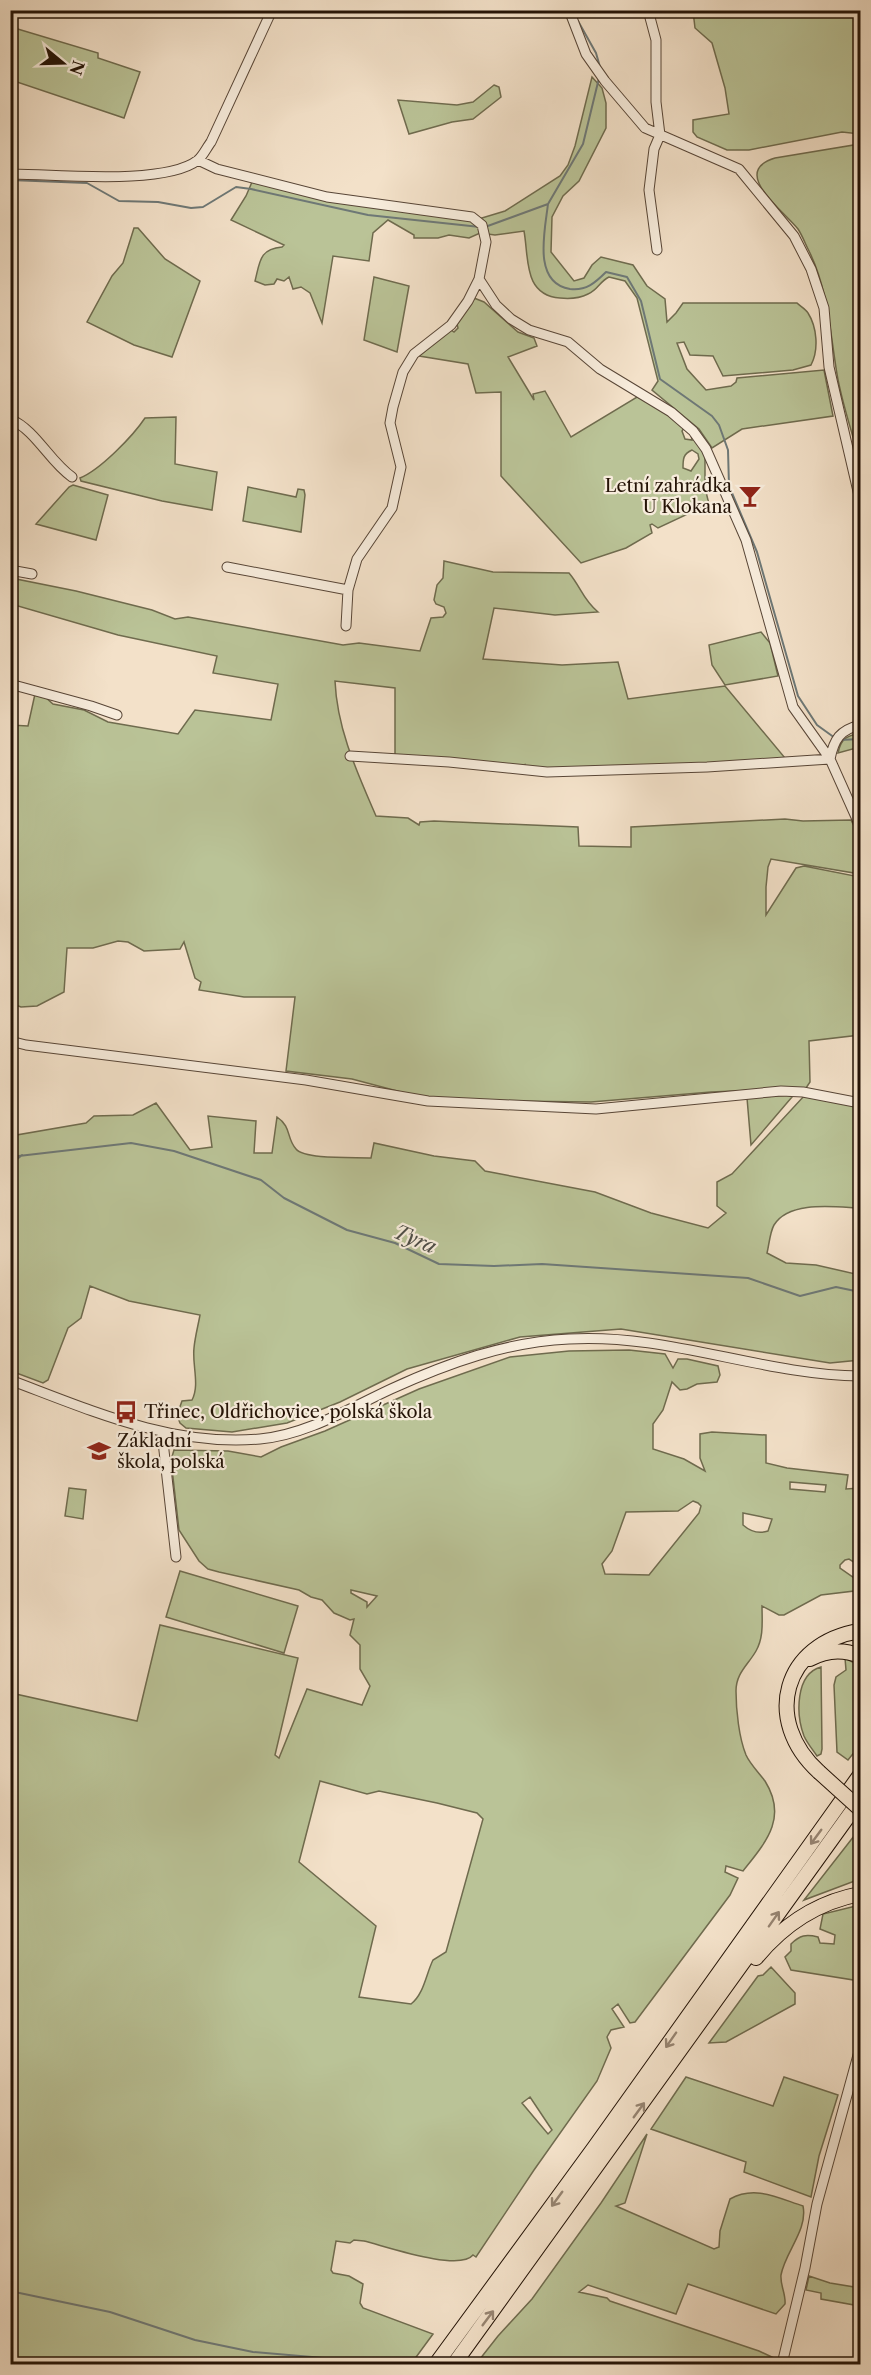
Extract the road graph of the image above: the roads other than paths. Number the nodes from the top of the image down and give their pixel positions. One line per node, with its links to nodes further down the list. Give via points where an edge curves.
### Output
1 (272, 10): 5 (street, via 211,142)
2 (569, 10): 4 (street, via 586,54 605,81 645,128)
3 (648, 10): 4 (street, via 657,40)
4 (660, 135): 7 (street, via 654,149 649,190); 11 (street, via 739,170 794,237 811,269 824,308 829,367)
5 (198, 160): 6 (street, via 166,172 139,175); 8 (street, via 217,169 327,197 472,217 482,225 486,242)
6 (10, 174)
7 (657, 250)
8 (479, 279): 15 (street, via 451,325 414,354 402,372 390,423 400,466 392,508 357,559); 21 (street, via 496,305 512,320 529,330 568,342 600,369 663,406 693,431 710,457 746,540 793,707)
9 (10, 419): 10 (street, via 22,424 58,468)
10 (72, 477)
11 (861, 500)
12 (227, 567): 15 (street)
13 (10, 570): 14 (street)
14 (32, 574)
15 (348, 590): 16 (street)
16 (346, 626)
17 (10, 684): 18 (street)
18 (117, 715)
19 (861, 725): 21 (street, via 839,734)
20 (350, 756): 21 (street, via 548,772 707,768)
21 (830, 759): 22 (street)
22 (861, 826)
23 (10, 1041): 24 (street, via 306,1080 428,1101 596,1109 781,1091)
24 (861, 1103)
25 (861, 1376): 27 (street, via 807,1373 647,1341 569,1339 496,1349 442,1367 283,1435 238,1440)
26 (10, 1380): 27 (street)
27 (162, 1432): 28 (street)
28 (176, 1557)
29 (861, 1631): 31 (highway, via 824,1642)
30 (861, 1656): 31 (highway, via 829,1652 808,1660)
31 (796, 1670): 36 (highway, bridge, via 787,1697 788,1725 797,1748)
32 (861, 1765): 34 (highway)
33 (861, 1775): 34 (highway)
34 (850, 1789): 40 (highway, one-way to 40)
35 (861, 1800): 38 (highway, one-way to 35)
36 (861, 1809)
37 (861, 1894): 38 (highway, via 830,1902 793,1923 764,1948 735,1988)
38 (716, 2001): 41 (highway, one-way to 38)
39 (861, 2048): 42 (street, via 816,2204)
40 (435, 2364)
41 (454, 2364)
42 (782, 2364)

